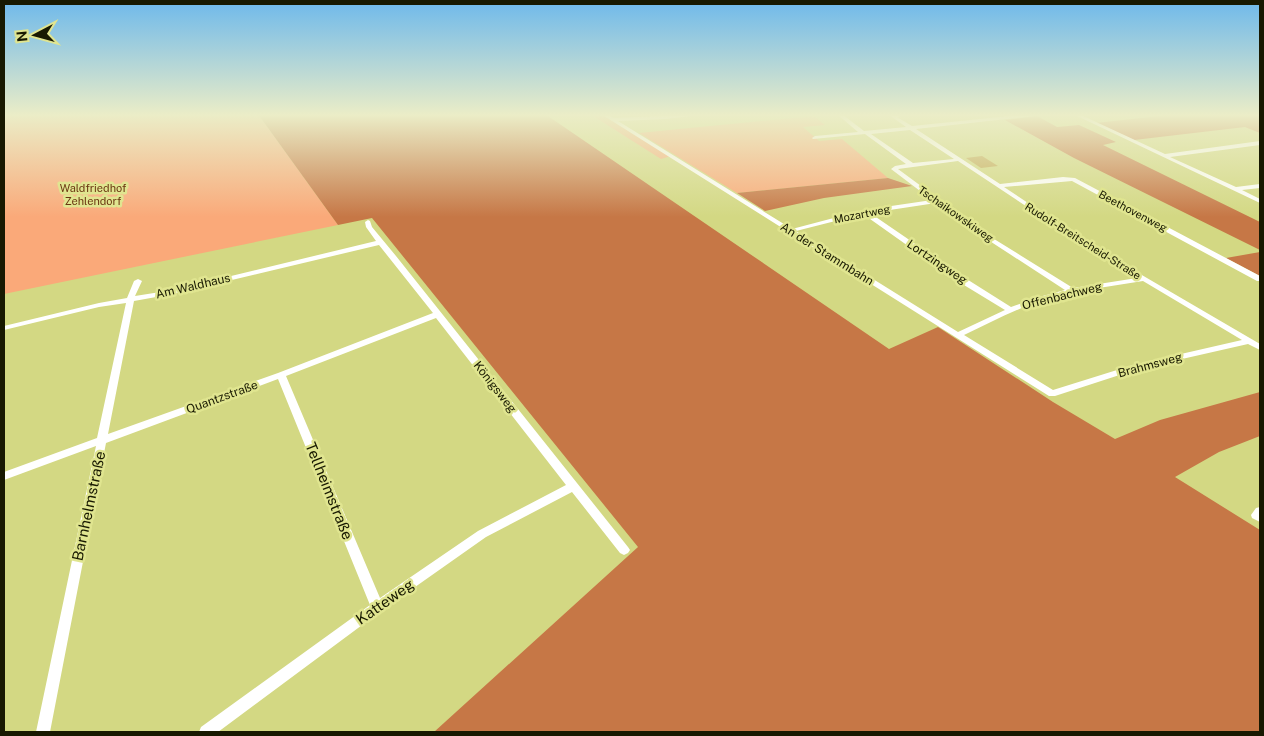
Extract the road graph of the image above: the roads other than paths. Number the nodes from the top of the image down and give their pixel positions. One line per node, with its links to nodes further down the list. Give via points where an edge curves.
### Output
1 (658, 148): 16 (street, An der Stammbahn)
2 (887, 148): 8 (street)
3 (940, 148): 7 (street, Rudolf-Breitscheid-Straße)
4 (1148, 148): 6 (street)
5 (1216, 148): 6 (street)
6 (1164, 156): 11 (street)
7 (957, 160): 8 (street); 9 (street, Rudolf-Breitscheid-Straße)
8 (911, 165): 12 (street, Tschaikowskiweg, via 894,169)
9 (997, 186): 18 (street, Rudolf-Breitscheid-Straße); 19 (street, Beethovenweg, via 1073,179)
10 (1260, 186): 11 (street)
11 (1235, 189): 13 (street)
12 (936, 201): 14 (street, Mozartweg); 21 (street, Tschaikowskiweg)
13 (1260, 201)
14 (864, 212): 16 (street, Mozartweg); 23 (street, Lortzingweg)
15 (368, 222): 17 (street, Königsweg)
16 (790, 231): 26 (street, An der Stammbahn)
17 (381, 242): 22 (street, Am Waldhaus); 24 (street, Königsweg)
18 (1142, 279): 21 (street, Offenbachweg); 27 (street, Rudolf-Breitscheid-Straße)
19 (1260, 279)
20 (138, 281): 22 (street, Barnhelmstraße)
21 (1072, 292): 23 (street, Offenbachweg)
22 (130, 300): 25 (street, Am Waldhaus); 31 (street, Barnhelmstraße)
23 (1011, 310): 26 (street, Offenbachweg)
24 (438, 314): 29 (street, Quantzstraße); 33 (street, Königsweg)
25 (4, 328)
26 (958, 335): 30 (street, An der Stammbahn)
27 (1249, 341): 28 (street, Rudolf-Breitscheid-Straße); 30 (street, Brahmsweg, via 1136,367)
28 (1260, 347)
29 (281, 375): 31 (street, Quantzstraße); 35 (street, Tellheimstraße)
30 (1052, 394)
31 (103, 440): 32 (street, Quantzstraße); 36 (street, Barnhelmstraße)
32 (4, 476)
33 (573, 486): 34 (street, Königsweg); 35 (street, Katteweg, via 482,534)
34 (624, 550)
35 (377, 607): 37 (street, Katteweg)
36 (43, 732)
37 (206, 732)

